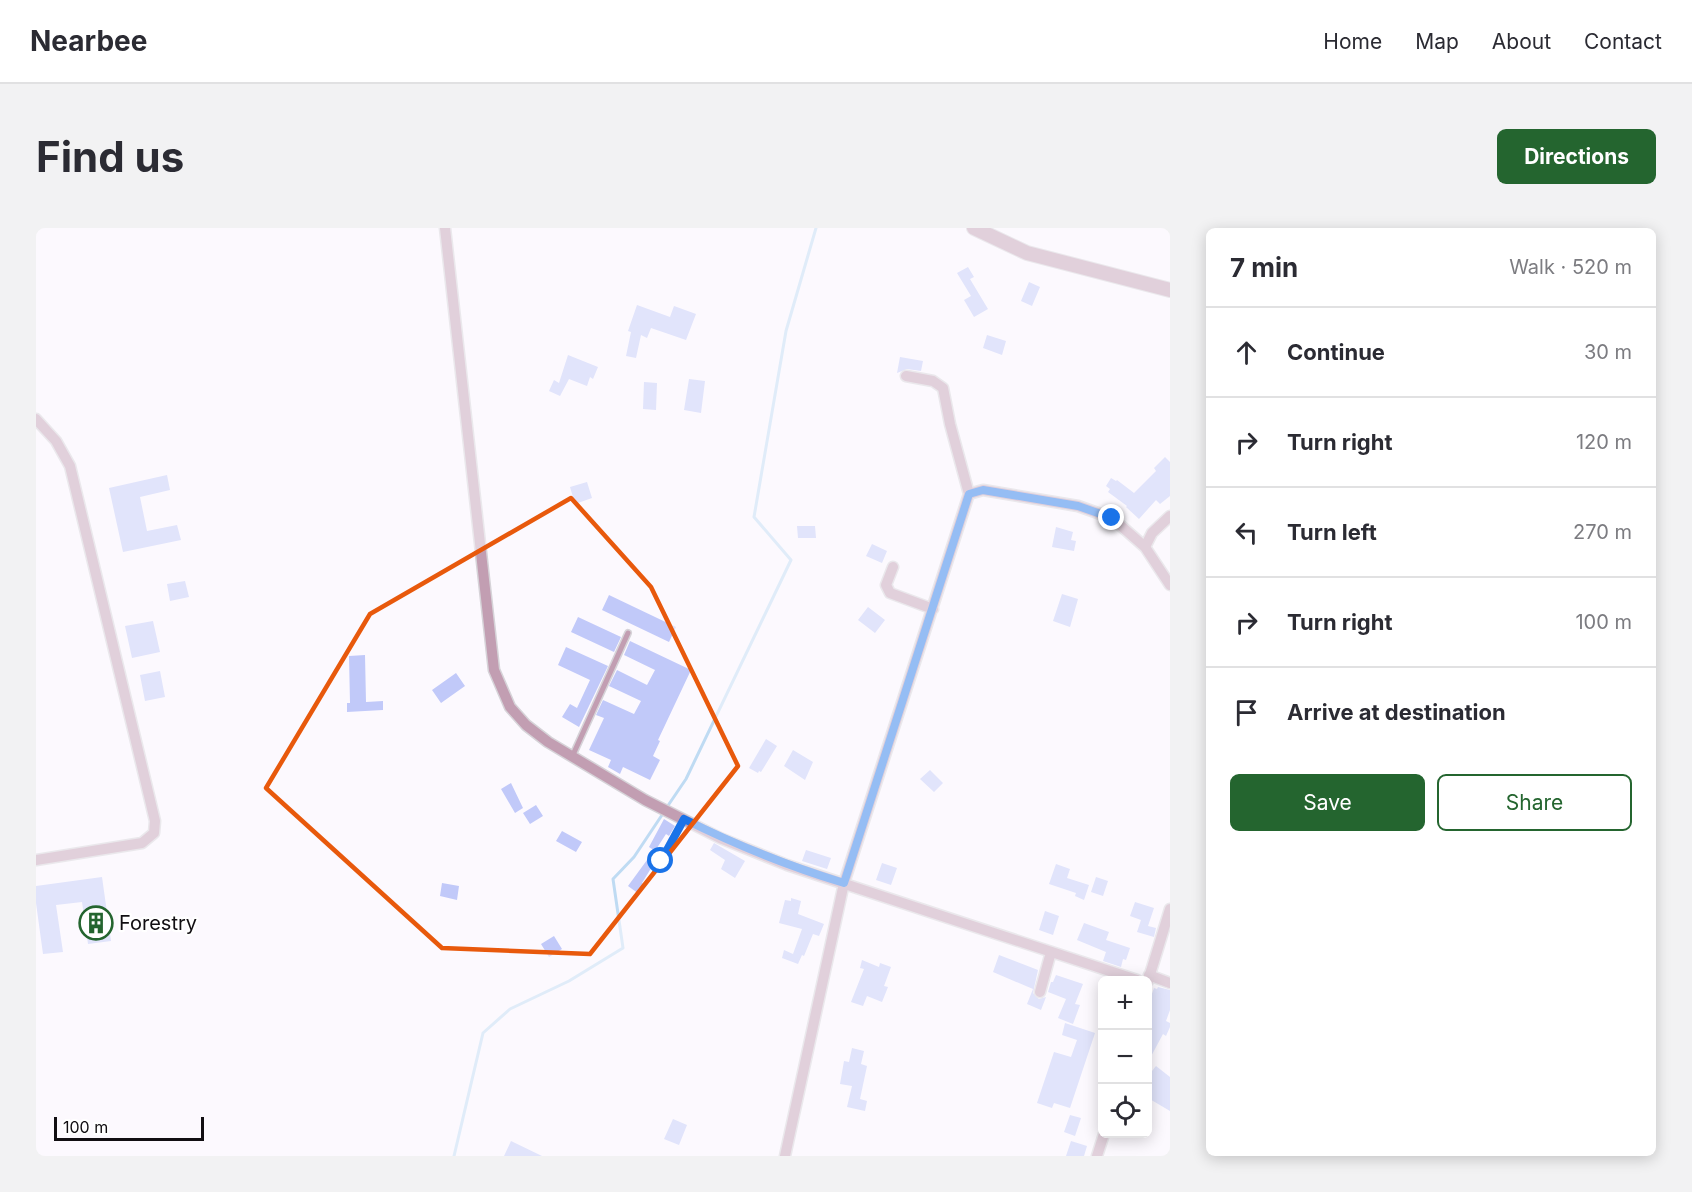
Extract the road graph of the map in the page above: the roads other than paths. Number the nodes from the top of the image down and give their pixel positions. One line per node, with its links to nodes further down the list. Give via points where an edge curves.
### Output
1 (445, 228): 13 (street, via 494,670 510,707 526,725)
2 (974, 228): 3 (street, via 1027,253)
3 (1170, 290)
4 (906, 376): 6 (street, via 933,381 944,388)
5 (36, 419): 15 (street, via 56,441 70,466 155,820 153,833 142,843)
6 (969, 494): 8 (street, via 983,490 1078,506 1112,518); 11 (street)
7 (1170, 516): 8 (street, via 1152,533)
8 (1145, 547): 10 (street)
9 (893, 567): 11 (street, via 886,585 890,593)
10 (1170, 585)
11 (933, 609): 17 (street)
12 (628, 633): 13 (lane)
13 (572, 757): 14 (street)
14 (684, 819): 16 (lane); 17 (street, via 720,838)
15 (36, 860)
16 (661, 861)
17 (844, 883): 19 (street); 26 (street)
18 (1170, 909): 21 (street)
19 (1051, 952): 20 (street); 24 (street)
20 (1122, 976)
21 (1149, 976)
22 (1152, 979): 23 (street)
23 (1170, 983)
24 (1040, 992)
25 (1103, 1138): 27 (street)
26 (785, 1156)
27 (1098, 1156)

